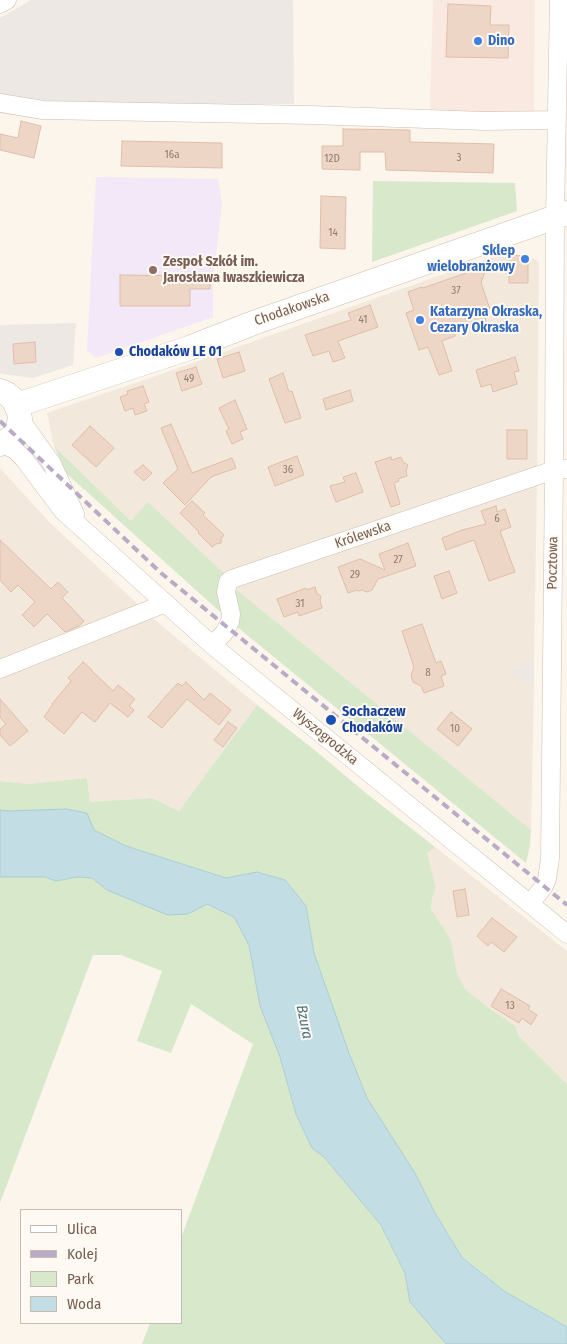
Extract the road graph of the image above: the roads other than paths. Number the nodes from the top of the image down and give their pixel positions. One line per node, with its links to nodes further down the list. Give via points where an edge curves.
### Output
1 (6, 0): 3 (street)
2 (559, 0): 5 (street, Pocztowa)
3 (0, 4)
4 (0, 103): 5 (street, via 43,110)
5 (557, 120): 6 (street, Pocztowa)
6 (561, 215): 7 (street, Pocztowa); 8 (main road, Chodakowska, via 190,348)
7 (561, 307): 10 (street, Pocztowa)
8 (12, 405): 9 (main road, via 18,427 14,435); 11 (street, Wyszogrodzka, via 52,464 72,510)
9 (1, 444): 11 (street, Wyszogrodzka, via 15,450 24,459 63,511)
10 (561, 470): 13 (street, Królewska, via 232,579 226,592 230,622); 15 (street, Pocztowa)
11 (87, 534): 12 (street, Wyszogrodzka)
12 (166, 603): 13 (street, Wyszogrodzka); 14 (street)
13 (212, 646): 16 (street, Wyszogrodzka)
14 (0, 669)
15 (559, 719): 16 (street, Pocztowa, via 547,879)
16 (530, 904): 17 (street, Wyszogrodzka)
17 (567, 934)

